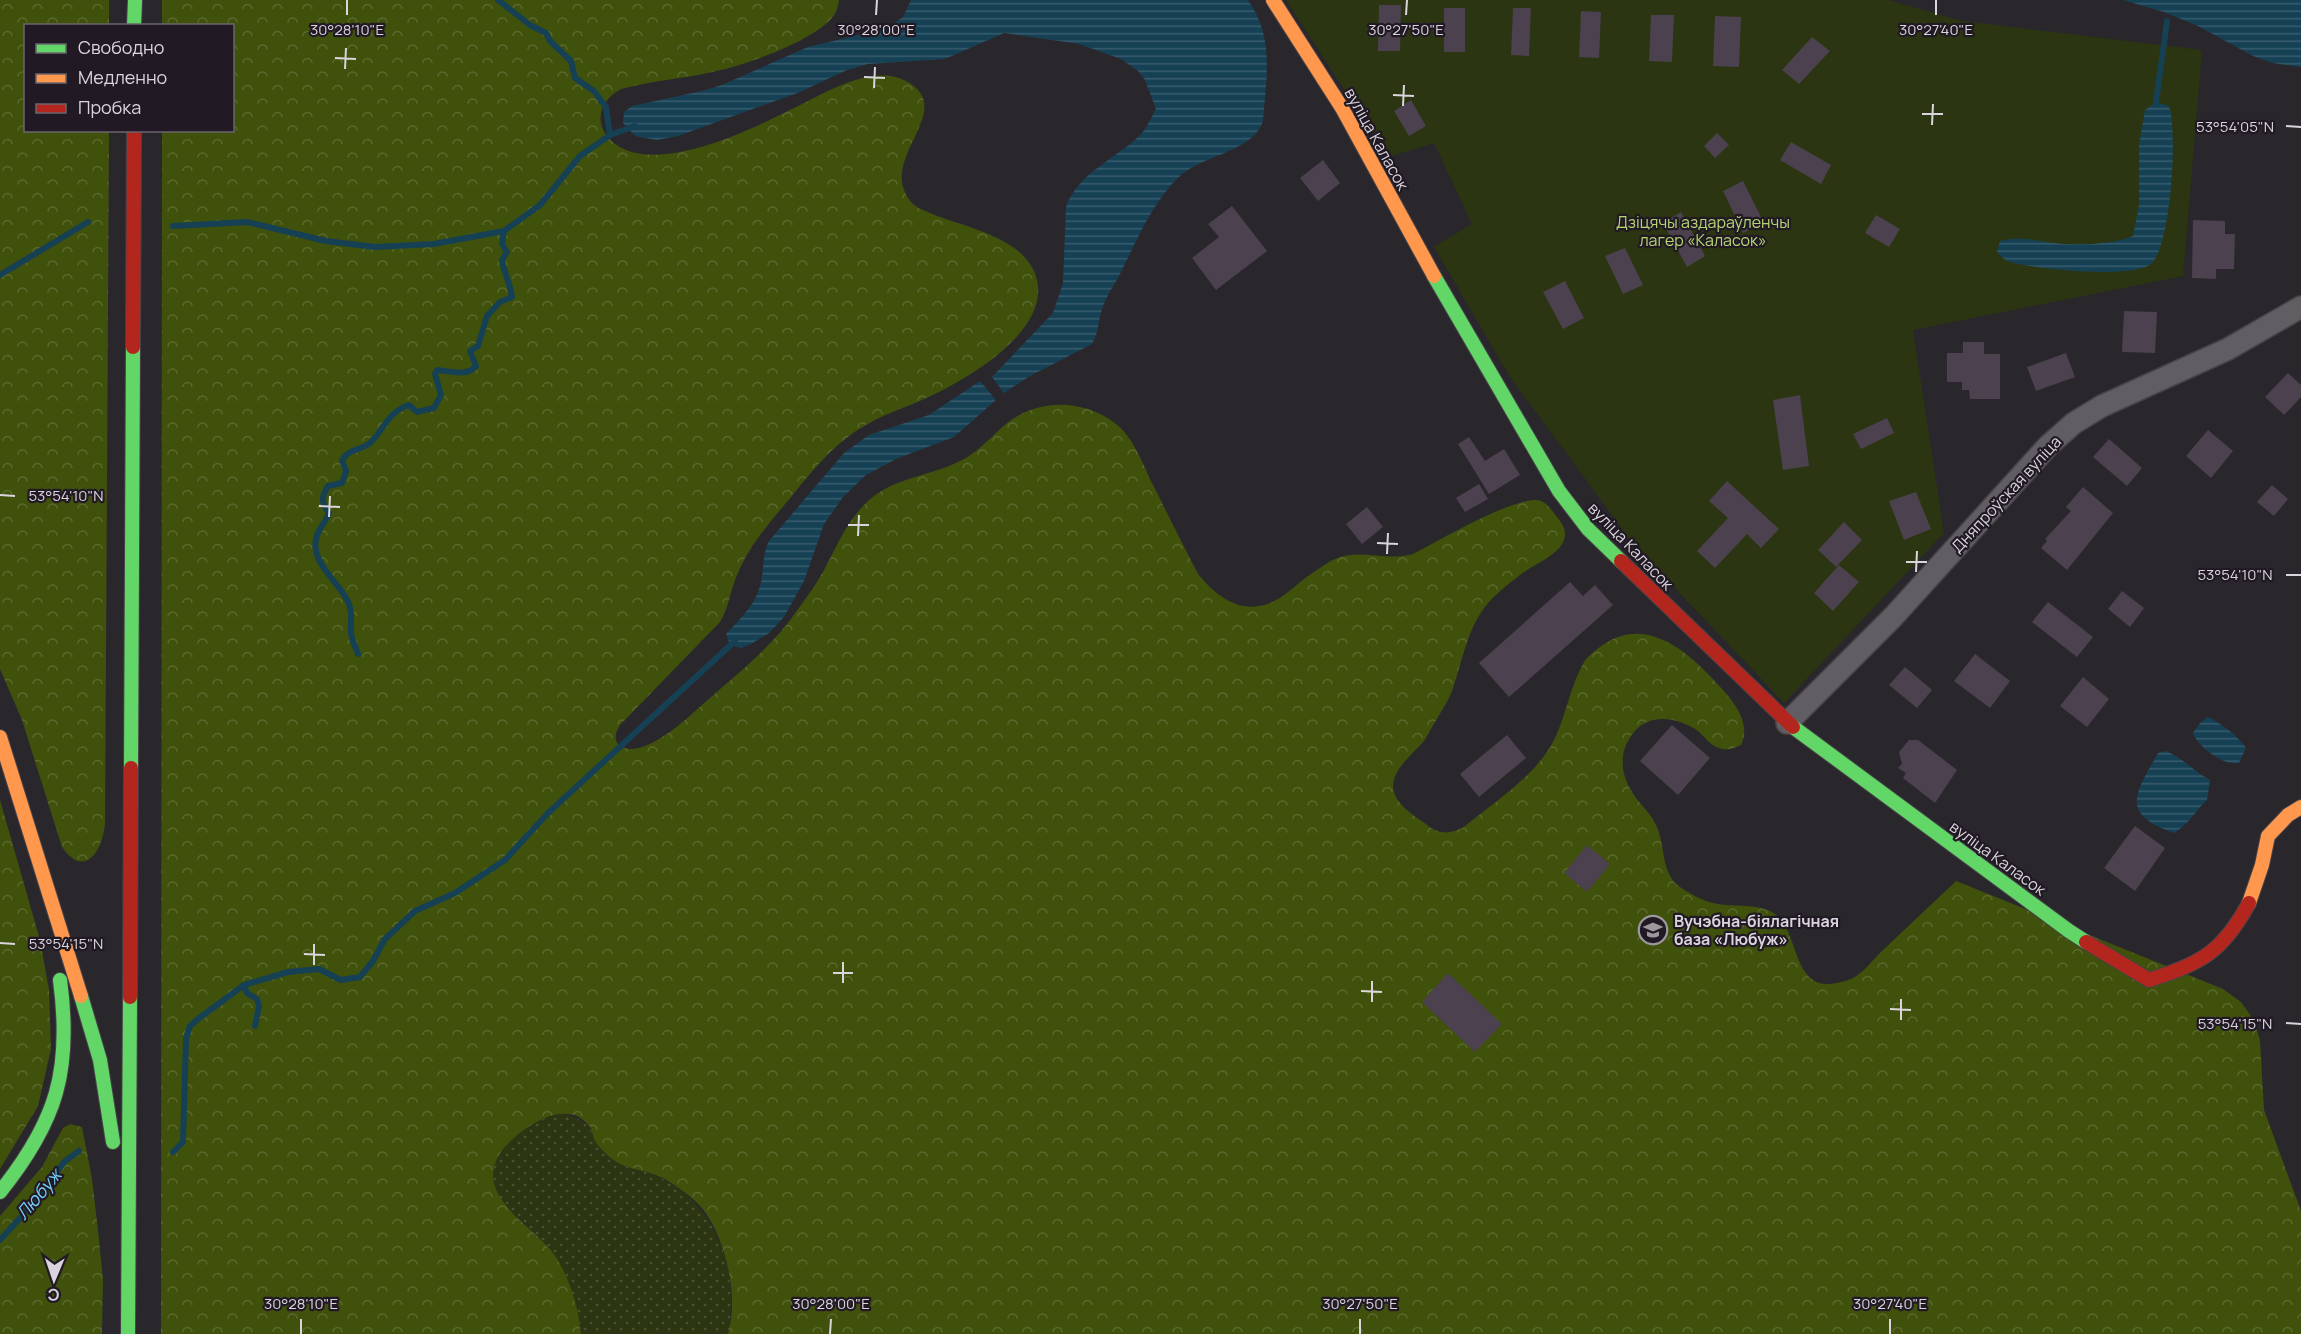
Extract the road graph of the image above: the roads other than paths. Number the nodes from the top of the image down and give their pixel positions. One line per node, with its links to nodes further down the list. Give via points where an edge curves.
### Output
1 (135, 0): 3 (main road)
2 (1273, 0): 6 (main road, вуліца Каласок, via 1342,108 1559,491 1588,529)
3 (134, 24)
4 (134, 132): 11 (main road)
5 (2301, 307): 6 (street, Дняпроўская вуліца, via 2228,349 2102,406 2074,423 2048,446 1893,617)
6 (1787, 723): 8 (main road, вуліца Каласок, via 2069,931 2149,980 2207,956 2233,931 2249,904 2268,836)
7 (0, 737): 9 (main road)
8 (2301, 807)
9 (51, 898): 10 (main road, via 65,1027 61,1069 36,1142); 11 (main road, via 100,1060)
10 (0, 1192)
11 (128, 1257): 12 (main road)
12 (128, 1334)

